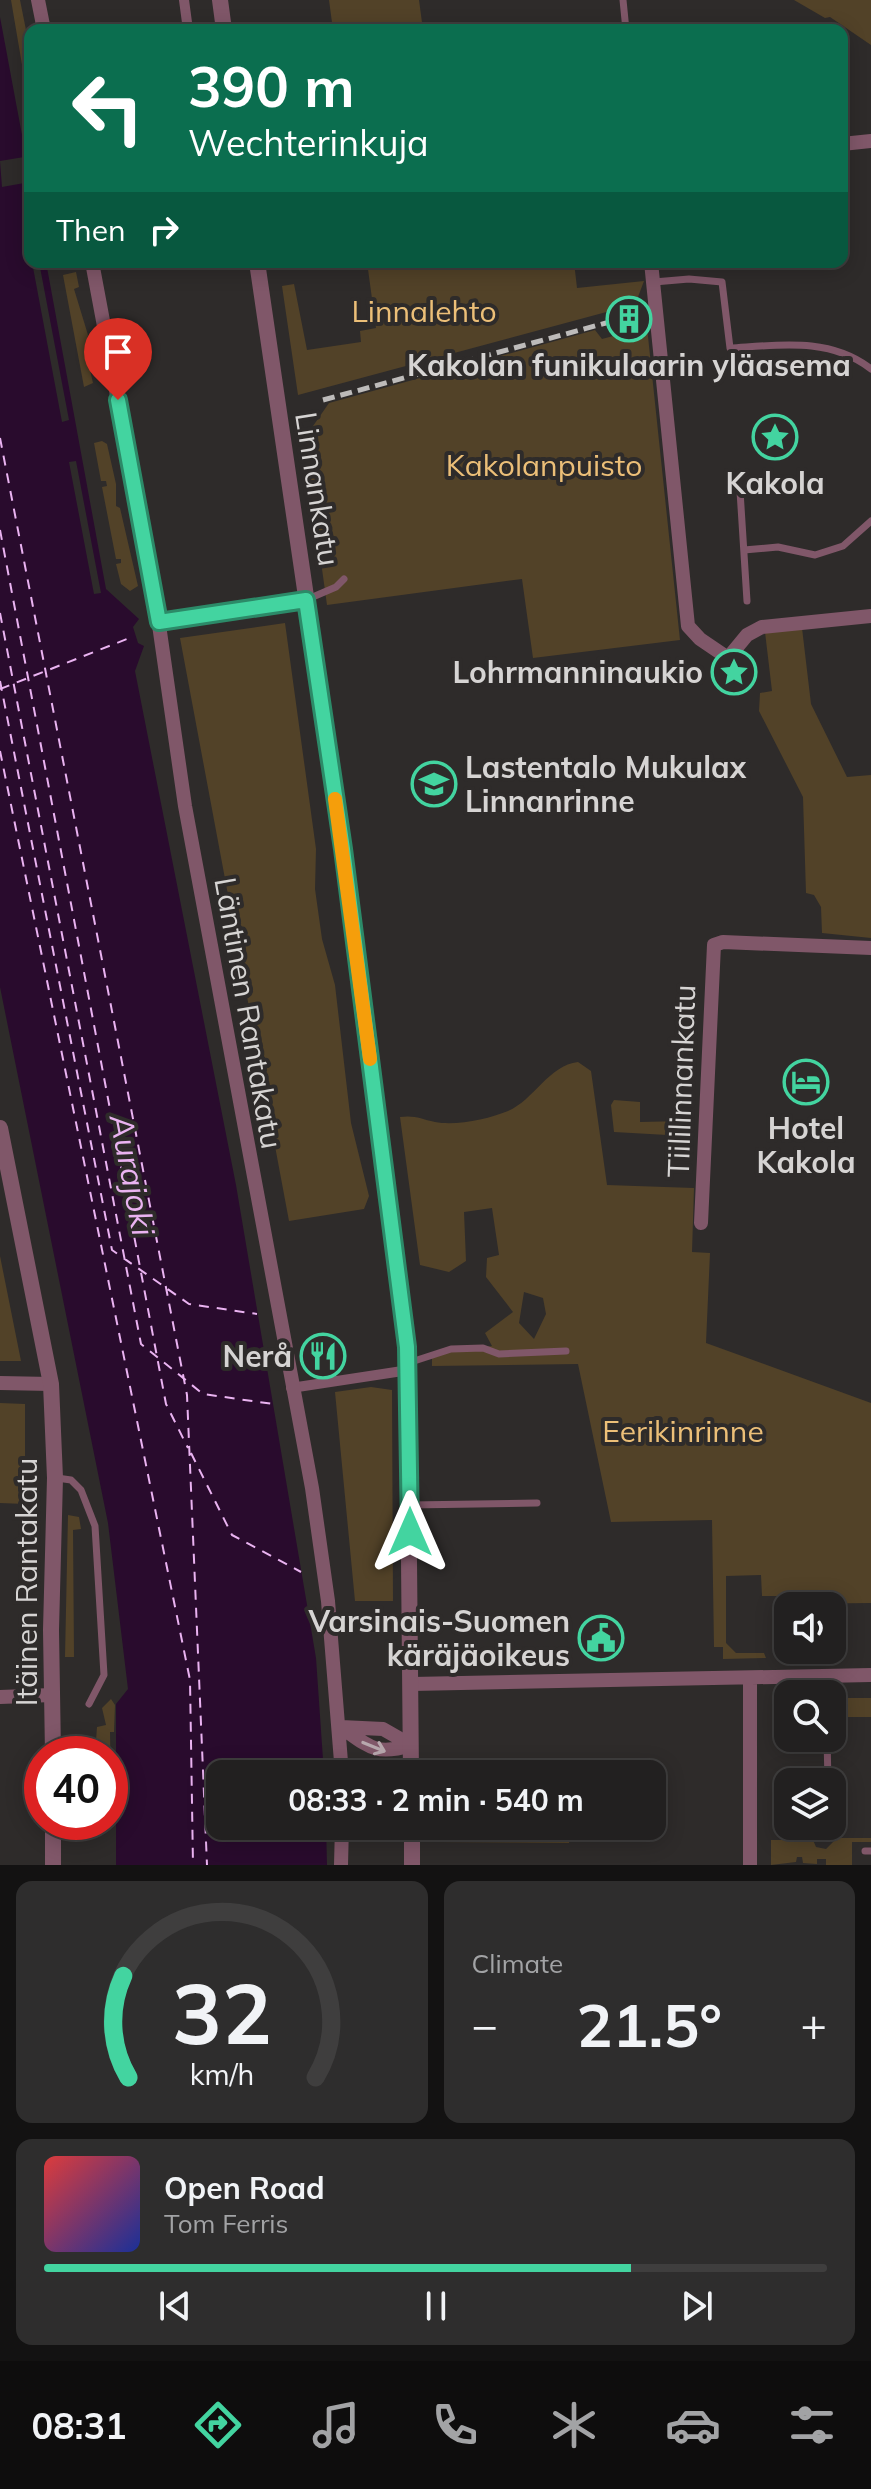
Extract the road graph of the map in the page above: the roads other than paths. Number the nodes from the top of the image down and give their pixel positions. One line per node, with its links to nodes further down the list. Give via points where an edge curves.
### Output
1 (38, 0): 5 (street)
2 (184, 0): 6 (street)
3 (220, 0): 7 (street)
4 (623, 0): 8 (lane)
5 (43, 24)
6 (187, 24)
7 (223, 24)
8 (625, 24)
9 (871, 141): 10 (street)
10 (848, 143)
11 (93, 268): 23 (street, Läntinen Rantakatu)
12 (258, 268): 20 (street, Linnankatu)
13 (652, 268): 14 (street)
14 (653, 282): 15 (lane, via 722,282 730,348 801,343 852,354); 22 (street, via 685,616 694,634 728,658 747,635 762,627)
15 (871, 369)
16 (740, 491): 18 (lane)
17 (871, 521): 18 (lane, via 843,546 815,555 778,547)
18 (744, 550): 21 (lane)
19 (344, 579): 20 (lane)
20 (306, 600): 23 (street); 28 (street, Linnankatu)
21 (747, 601)
22 (871, 616)
23 (159, 622): 31 (street, Läntinen Rantakatu, via 185,806)
24 (871, 948): 26 (street, Tiililinnankatu, via 717,943 712,950)
25 (0, 1128): 30 (street, Itäinen Rantakatu)
26 (701, 1223)
27 (566, 1351): 28 (lane, via 499,1354 483,1348 451,1349)
28 (409, 1367): 31 (street); 34 (street, Linnankatu)
29 (0, 1383): 30 (street)
30 (51, 1384): 32 (street, Itäinen Rantakatu)
31 (291, 1388): 43 (street, Läntinen Rantakatu, via 312,1488)
32 (55, 1478): 40 (street, Itäinen Rantakatu); 42 (lane, via 71,1480 81,1490 95,1526 104,1675)
33 (537, 1503): 34 (lane)
34 (410, 1505): 39 (street, Linnankatu)
35 (871, 1675): 36 (street)
36 (825, 1676): 37 (street); 38 (lane)
37 (750, 1678): 39 (street); 54 (street)
38 (825, 1680)
39 (412, 1684): 45 (street, Linnankatu)
40 (52, 1695): 41 (street); 44 (street, Itäinen Rantakatu)
41 (0, 1697)
42 (89, 1704)
43 (341, 1727): 45 (street, via 383,1729); 46 (street, Läntinen Rantakatu)
44 (53, 1736)
45 (411, 1745): 47 (street, Linnankatu)
46 (342, 1760)
47 (411, 1760)
48 (53, 1840): 51 (street)
49 (342, 1840): 52 (street)
50 (412, 1840): 53 (street)
51 (53, 1865)
52 (341, 1865)
53 (412, 1865)
54 (750, 1865)

